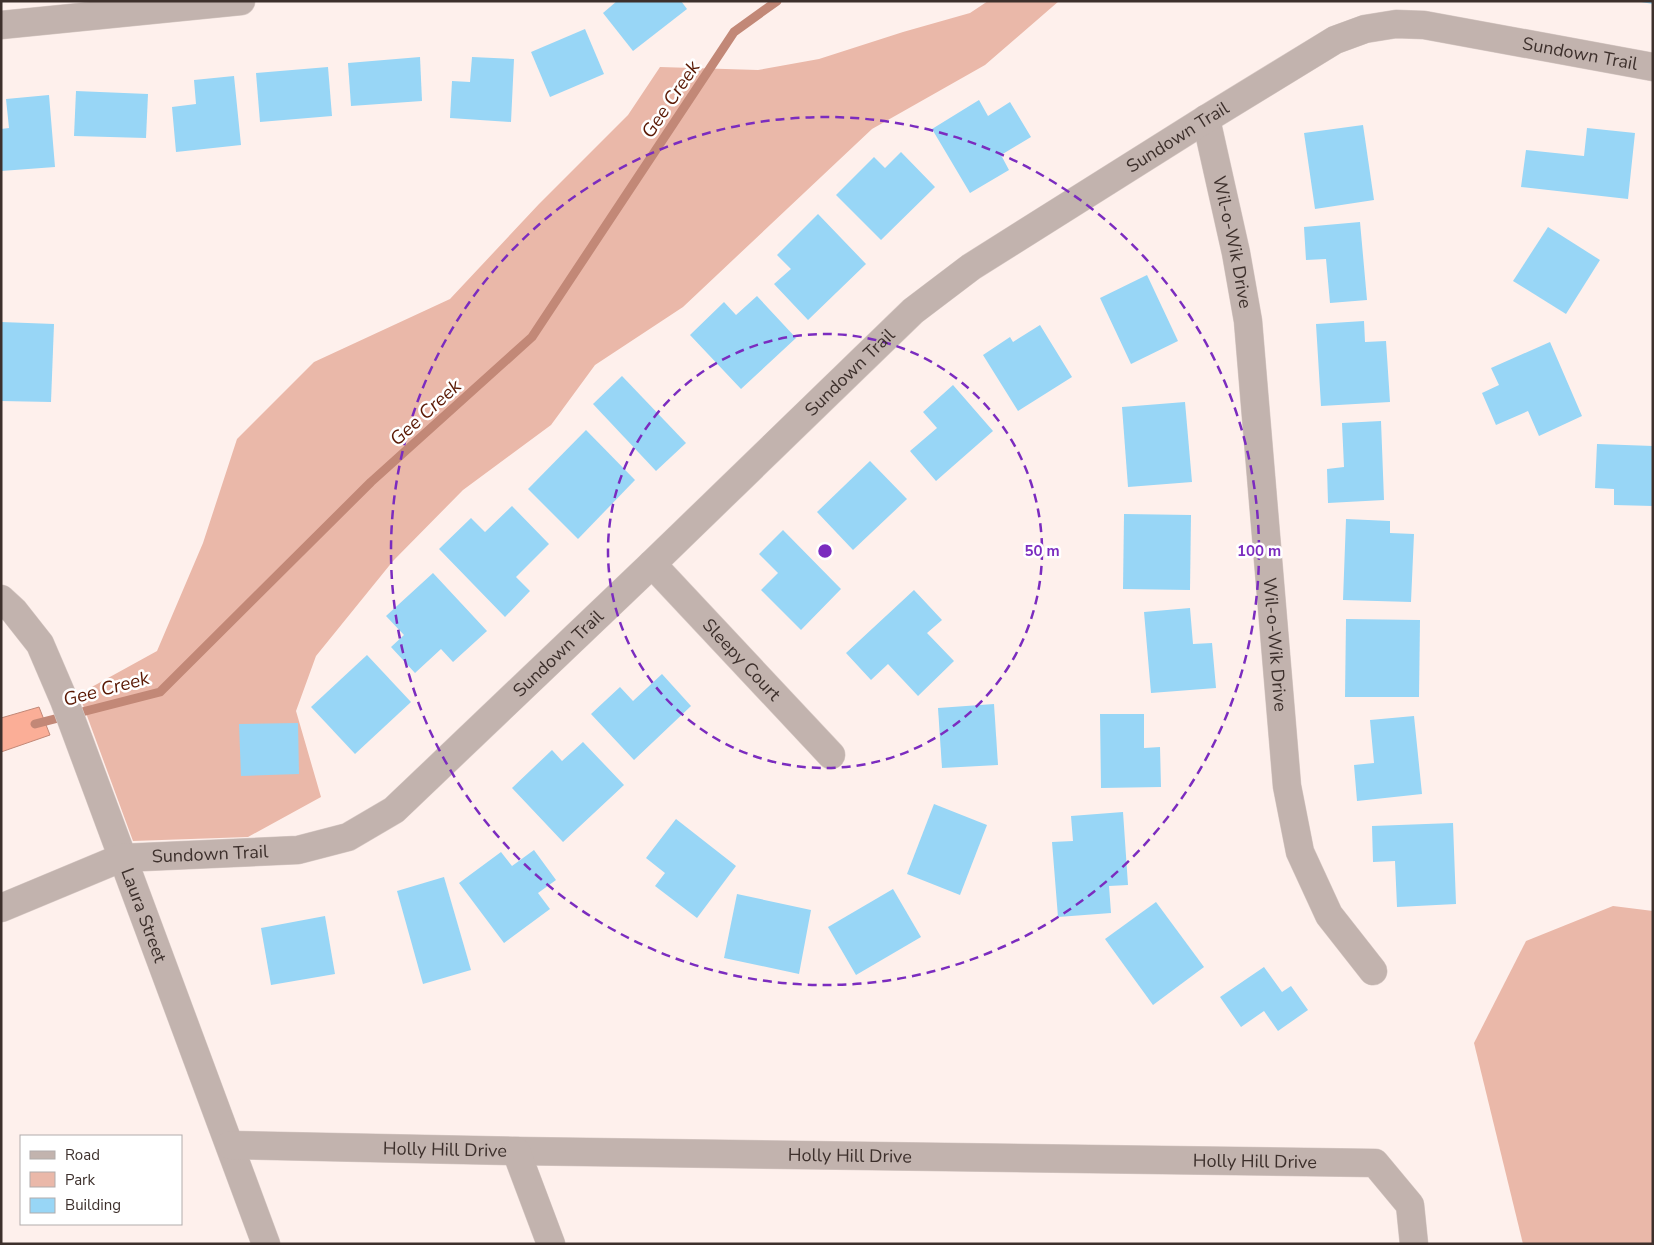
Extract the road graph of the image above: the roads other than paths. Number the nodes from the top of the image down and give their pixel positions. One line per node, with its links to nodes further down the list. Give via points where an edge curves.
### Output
1 (241, 1): 2 (street)
2 (1, 25)
3 (1653, 67): 4 (street, Sundown Trail, via 1424,25 1396,24 1365,29 1335,40)
4 (1206, 119): 5 (street, Sundown Trail, via 971,267 913,312); 10 (street, Wil-o-Wik Drive, via 1248,322 1287,786 1300,852 1329,915)
5 (652, 564): 7 (street, Sleepy Court); 8 (street, Sundown Trail, via 394,810 348,837 298,850)
6 (1, 599): 8 (street, Laura Street, via 40,644 64,700)
7 (831, 755)
8 (121, 858): 9 (street); 11 (street, Laura Street)
9 (1, 908)
10 (1373, 971)
11 (230, 1145): 12 (street, Holly Hill Drive); 13 (street, Laura Street)
12 (516, 1151): 14 (street); 15 (street, Holly Hill Drive, via 1375,1163 1410,1205)
13 (266, 1244)
14 (551, 1244)
15 (1414, 1244)

